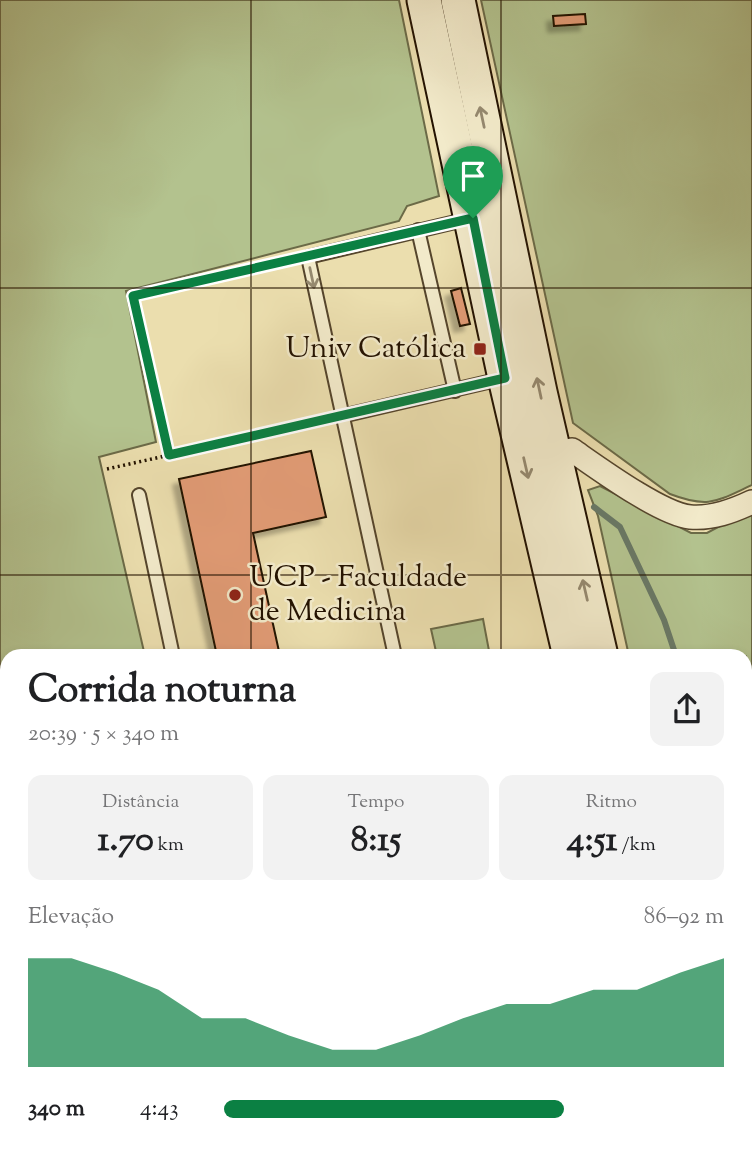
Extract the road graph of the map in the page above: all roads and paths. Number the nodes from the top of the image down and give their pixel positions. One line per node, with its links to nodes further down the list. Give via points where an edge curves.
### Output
1 (424, 0): 3 (street)
2 (458, 0): 9 (street, one-way to 2)
3 (473, 218): 4 (lane); 6 (street)
4 (418, 230): 5 (lane); 7 (lane)
5 (308, 257): 8 (lane, one-way to 8); 10 (path, via 133,296)
6 (505, 378): 7 (lane); 16 (street, one-way to 16)
7 (455, 391): 8 (lane)
8 (342, 416): 10 (path); 15 (lane)
9 (555, 454): 13 (street, via 572,450 658,505 687,517 724,514); 17 (street, one-way to 9)
10 (169, 455): 11 (path)
11 (107, 469)
12 (139, 495): 14 (lane)
13 (752, 502)
14 (172, 649)
15 (393, 649)
16 (568, 649)
17 (599, 649)

